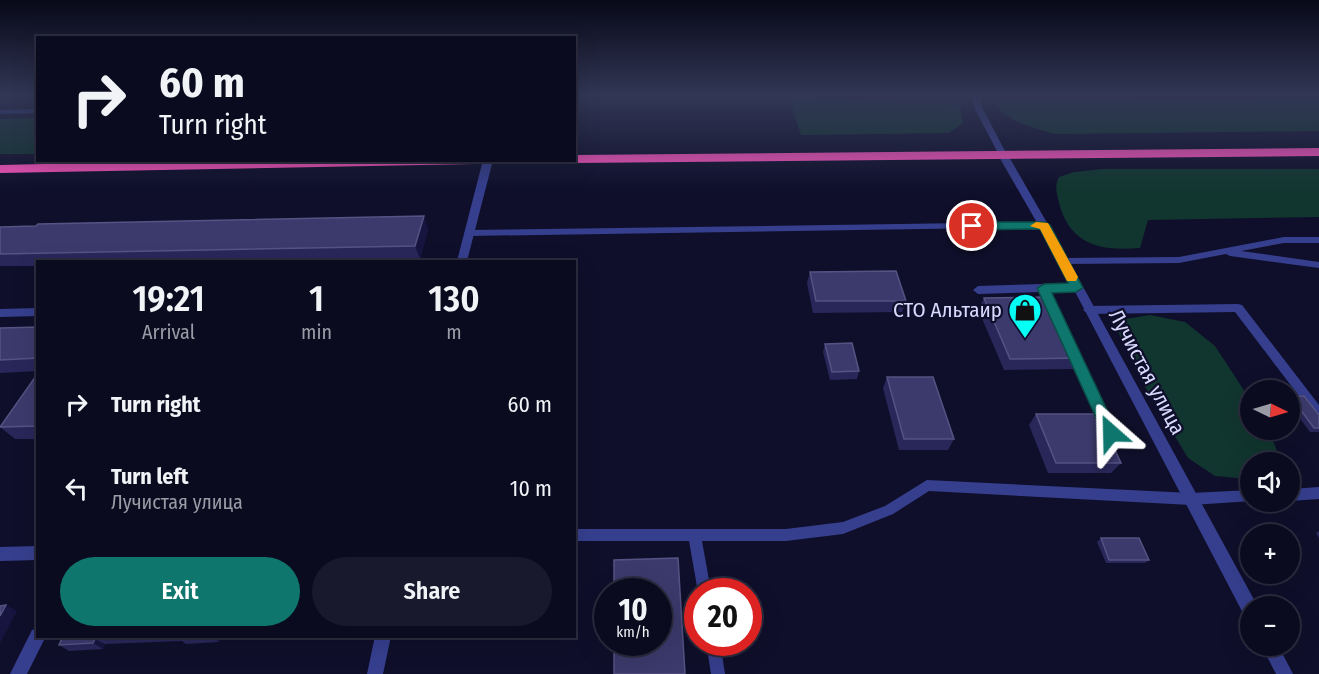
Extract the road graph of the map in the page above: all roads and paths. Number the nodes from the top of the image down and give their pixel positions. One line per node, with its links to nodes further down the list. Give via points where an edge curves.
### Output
1 (989, 127): 3 (lane)
2 (1319, 152): 3 (highway)
3 (1003, 155): 4 (highway); 8 (street, Лучистая улица)
4 (576, 159)
5 (369, 162): 7 (highway)
6 (487, 162): 9 (street)
7 (0, 169)
8 (1044, 225): 9 (lane); 13 (street, Лучистая улица)
9 (469, 233): 12 (street)
10 (1319, 240): 11 (lane, via 1284,240)
11 (1221, 252): 13 (lane, via 1179,260); 14 (lane)
12 (462, 260)
13 (1064, 261): 16 (street, Лучистая улица)
14 (1319, 265)
15 (1044, 288): 16 (lane); 17 (lane); 21 (lane)
16 (1076, 288): 18 (street, Лучистая улица)
17 (978, 290)
18 (1088, 310): 23 (lane, via 1238,308); 28 (street, Лучистая улица)
19 (36, 312): 20 (lane)
20 (0, 314)
21 (1058, 319)
22 (1068, 340): 24 (lane)
23 (1319, 414)
24 (1111, 433)
25 (1319, 493): 26 (lane)
26 (1300, 494)
27 (1240, 497): 28 (lane)
28 (1191, 499): 30 (lane, via 927,485 889,510 843,528 786,535); 34 (street, Лучистая улица)
29 (576, 535): 30 (lane)
30 (694, 535): 33 (lane)
31 (36, 552): 32 (street)
32 (0, 554)
33 (702, 578)
34 (1243, 596)
35 (37, 638): 39 (street)
36 (383, 638): 40 (street)
37 (715, 656): 41 (lane)
38 (1275, 656): 42 (street)
39 (18, 674)
40 (375, 674)
41 (718, 674)
42 (1285, 674)

